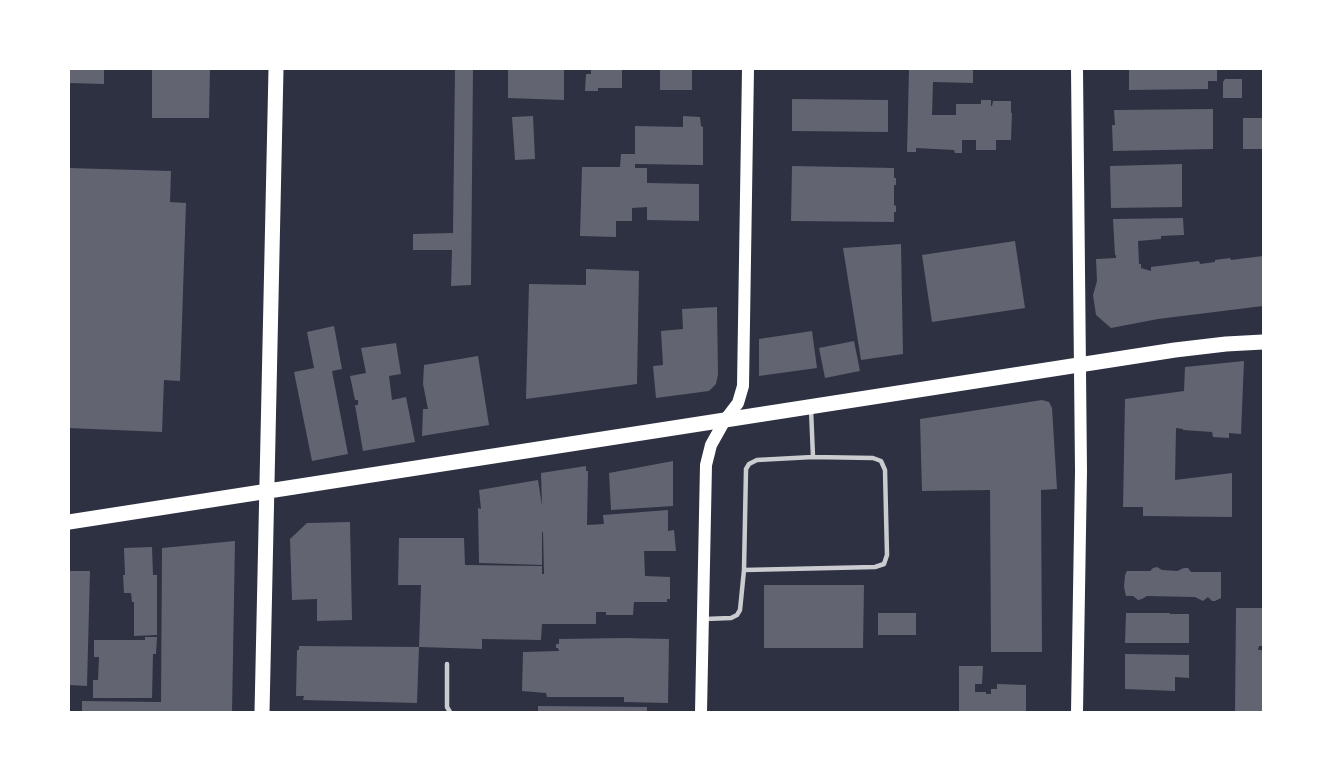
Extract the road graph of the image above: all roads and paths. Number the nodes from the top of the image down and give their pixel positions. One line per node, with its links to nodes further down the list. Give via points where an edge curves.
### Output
1 (276, 69): 9 (main road)
2 (748, 69): 7 (main road, via 743,386 738,403)
3 (1077, 69): 5 (main road)
4 (1263, 342): 5 (main road, via 1185,348)
5 (1079, 365): 6 (main road); 17 (main road)
6 (811, 407): 7 (main road); 8 (lane)
7 (725, 420): 9 (main road); 12 (main road, via 711,445 706,465)
8 (813, 457): 11 (lane, via 757,460 748,464); 11 (lane, via 881,461 885,470 884,564)
9 (266, 492): 10 (main road); 14 (main road)
10 (69, 522)
11 (744, 570): 12 (lane, via 737,615)
12 (703, 619): 16 (main road)
13 (447, 664): 15 (lane)
14 (262, 712)
15 (450, 712)
16 (701, 712)
17 (1077, 712)

